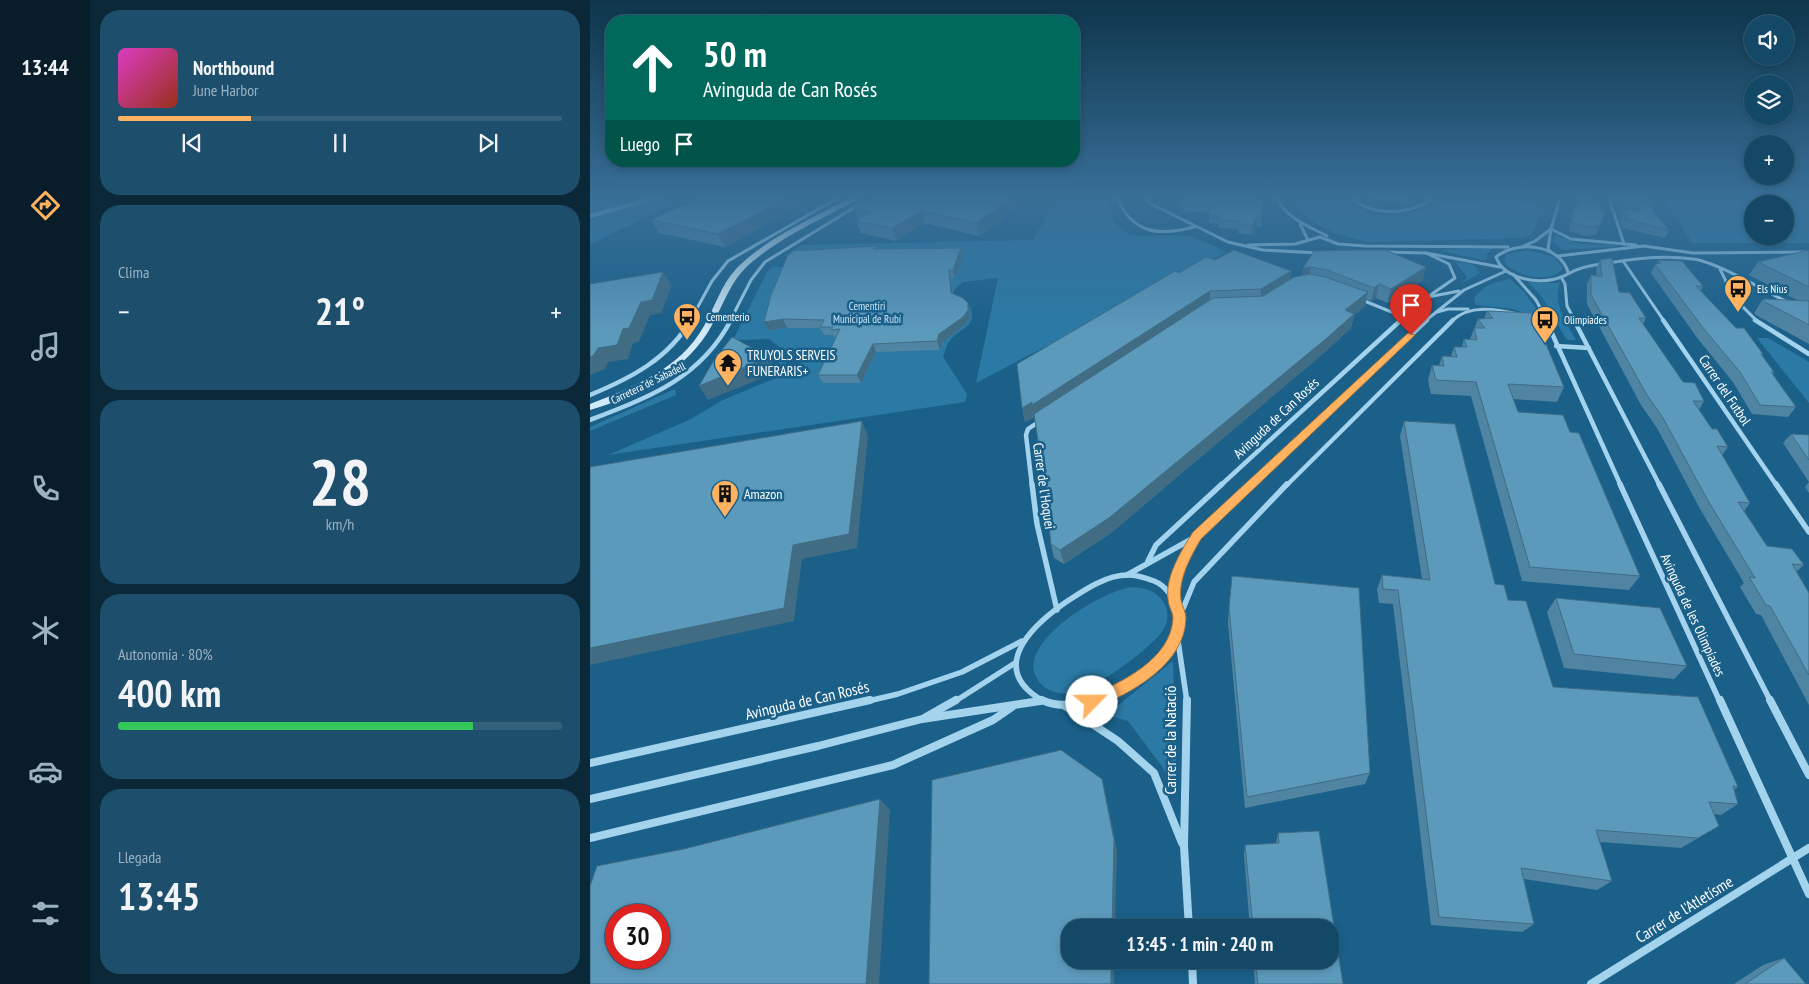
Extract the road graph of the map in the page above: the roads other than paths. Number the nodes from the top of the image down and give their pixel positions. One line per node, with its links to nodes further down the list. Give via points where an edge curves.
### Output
1 (762, 241): 49 (street, Carretera de Sabadell, via 728,260 717,271 692,318 674,344 654,364)
2 (780, 241): 50 (main road, via 739,270 729,282 700,340 676,364 641,386)
3 (800, 241): 52 (street, Carretera de Sabadell, via 765,262 753,275 720,341 693,371 657,391)
4 (1228, 241): 13 (street)
5 (1333, 241): 11 (street)
6 (1535, 241): 16 (street)
7 (1549, 241): 26 (street)
8 (1591, 241): 12 (street)
9 (1623, 241): 12 (street)
10 (1305, 243): 13 (street); 18 (street)
11 (1338, 244): 15 (street); 17 (street)
12 (1624, 244): 14 (street)
13 (1238, 245): 18 (street, via 1280,252)
14 (1644, 246): 27 (street, via 1693,254); 28 (street)
15 (1514, 247): 16 (street); 32 (street, via 1505,249 1496,257)
16 (1522, 247): 26 (street)
17 (1337, 249)
18 (1311, 251): 24 (street)
19 (1362, 252): 20 (street)
20 (1371, 252)
21 (1380, 252): 25 (street)
22 (1792, 252): 23 (street); 27 (street); 29 (street)
23 (1809, 252)
24 (1326, 253)
25 (1426, 253): 32 (street); 40 (street, Avinguda de Can Rosés, via 1449,262 1455,270 1455,278)
26 (1551, 253): 28 (street)
27 (1722, 254): 30 (street)
28 (1557, 256): 35 (street, via 1565,261)
29 (1806, 258)
30 (1716, 260): 31 (street); 33 (street)
31 (1623, 261): 35 (street); 53 (street, Carrer del Futbol)
32 (1501, 267): 34 (street)
33 (1720, 268): 41 (street); 48 (street, via 1724,281 1753,320)
34 (1506, 271): 36 (street); 38 (street, Avinguda de Can Rosés)
35 (1568, 272): 37 (street)
36 (1513, 274): 37 (street, via 1539,280); 45 (street, Avinguda de les Olimpíades, via 1542,306)
37 (1561, 278): 47 (street, Avinguda de les Olimpíades, via 1568,306)
38 (1464, 290): 40 (street, Avinguda de Can Rosés); 43 (street, Avinguda de Can Rosés)
39 (1355, 298): 44 (street)
40 (1426, 298): 44 (street, Avinguda de Can Rosés)
41 (1798, 307)
42 (1474, 308): 43 (street); 45 (street, via 1501,309 1522,315); 59 (street, via 1460,313 1264,507 1194,582)
43 (1434, 313): 54 (street, Avinguda de Can Rosés)
44 (1404, 317): 55 (street, Avinguda de Can Rosés, via 1156,545)
45 (1550, 332): 46 (street, Avinguda de les Olimpíades)
46 (1556, 346): 47 (street); 73 (street, Avinguda de les Olimpíades)
47 (1589, 348): 68 (street, Avinguda de les Olimpíades)
48 (1809, 354)
49 (590, 395)
50 (590, 407)
51 (1044, 418): 58 (street, Carrer de l'Hoquei, via 1028,429 1026,436 1037,524)
52 (590, 420)
53 (1809, 532)
54 (1197, 536): 55 (street, Avinguda de Can Rosés); 57 (street, Avinguda de Can Rosés, via 1181,562)
55 (1148, 561): 56 (street, Avinguda de Can Rosés)
56 (1127, 575): 57 (street, via 1150,578); 58 (street, via 1105,580)
57 (1174, 599): 59 (street)
58 (1057, 610): 61 (street)
59 (1180, 616): 60 (street)
60 (1177, 634): 65 (street, via 1163,658 1123,688 1092,702); 71 (street, Carrer de la Natació, via 1187,691)
61 (1023, 640): 62 (street); 67 (street, Avinguda de Can Rosés, via 962,672 898,694)
62 (1016, 663): 63 (street, via 1024,687); 66 (street)
63 (1040, 701): 64 (street); 65 (street)
64 (1015, 705): 66 (street); 70 (street, via 993,720 893,765)
65 (1065, 706): 71 (street, Carrer de la Natació, via 1118,741 1154,773)
66 (922, 719): 69 (street)
67 (590, 763)
68 (1809, 774)
69 (590, 799)
70 (590, 838)
71 (1184, 846): 75 (street, Carrer de la Natació)
72 (1809, 848): 73 (street, Carrer de l'Atletísme)
73 (1792, 859): 74 (street, Avinguda de les Olimpíades); 78 (street, Carrer de l'Atletísme)
74 (1809, 894)
75 (1188, 919)
76 (1193, 969): 77 (street)
77 (1194, 984)
78 (1591, 984)

